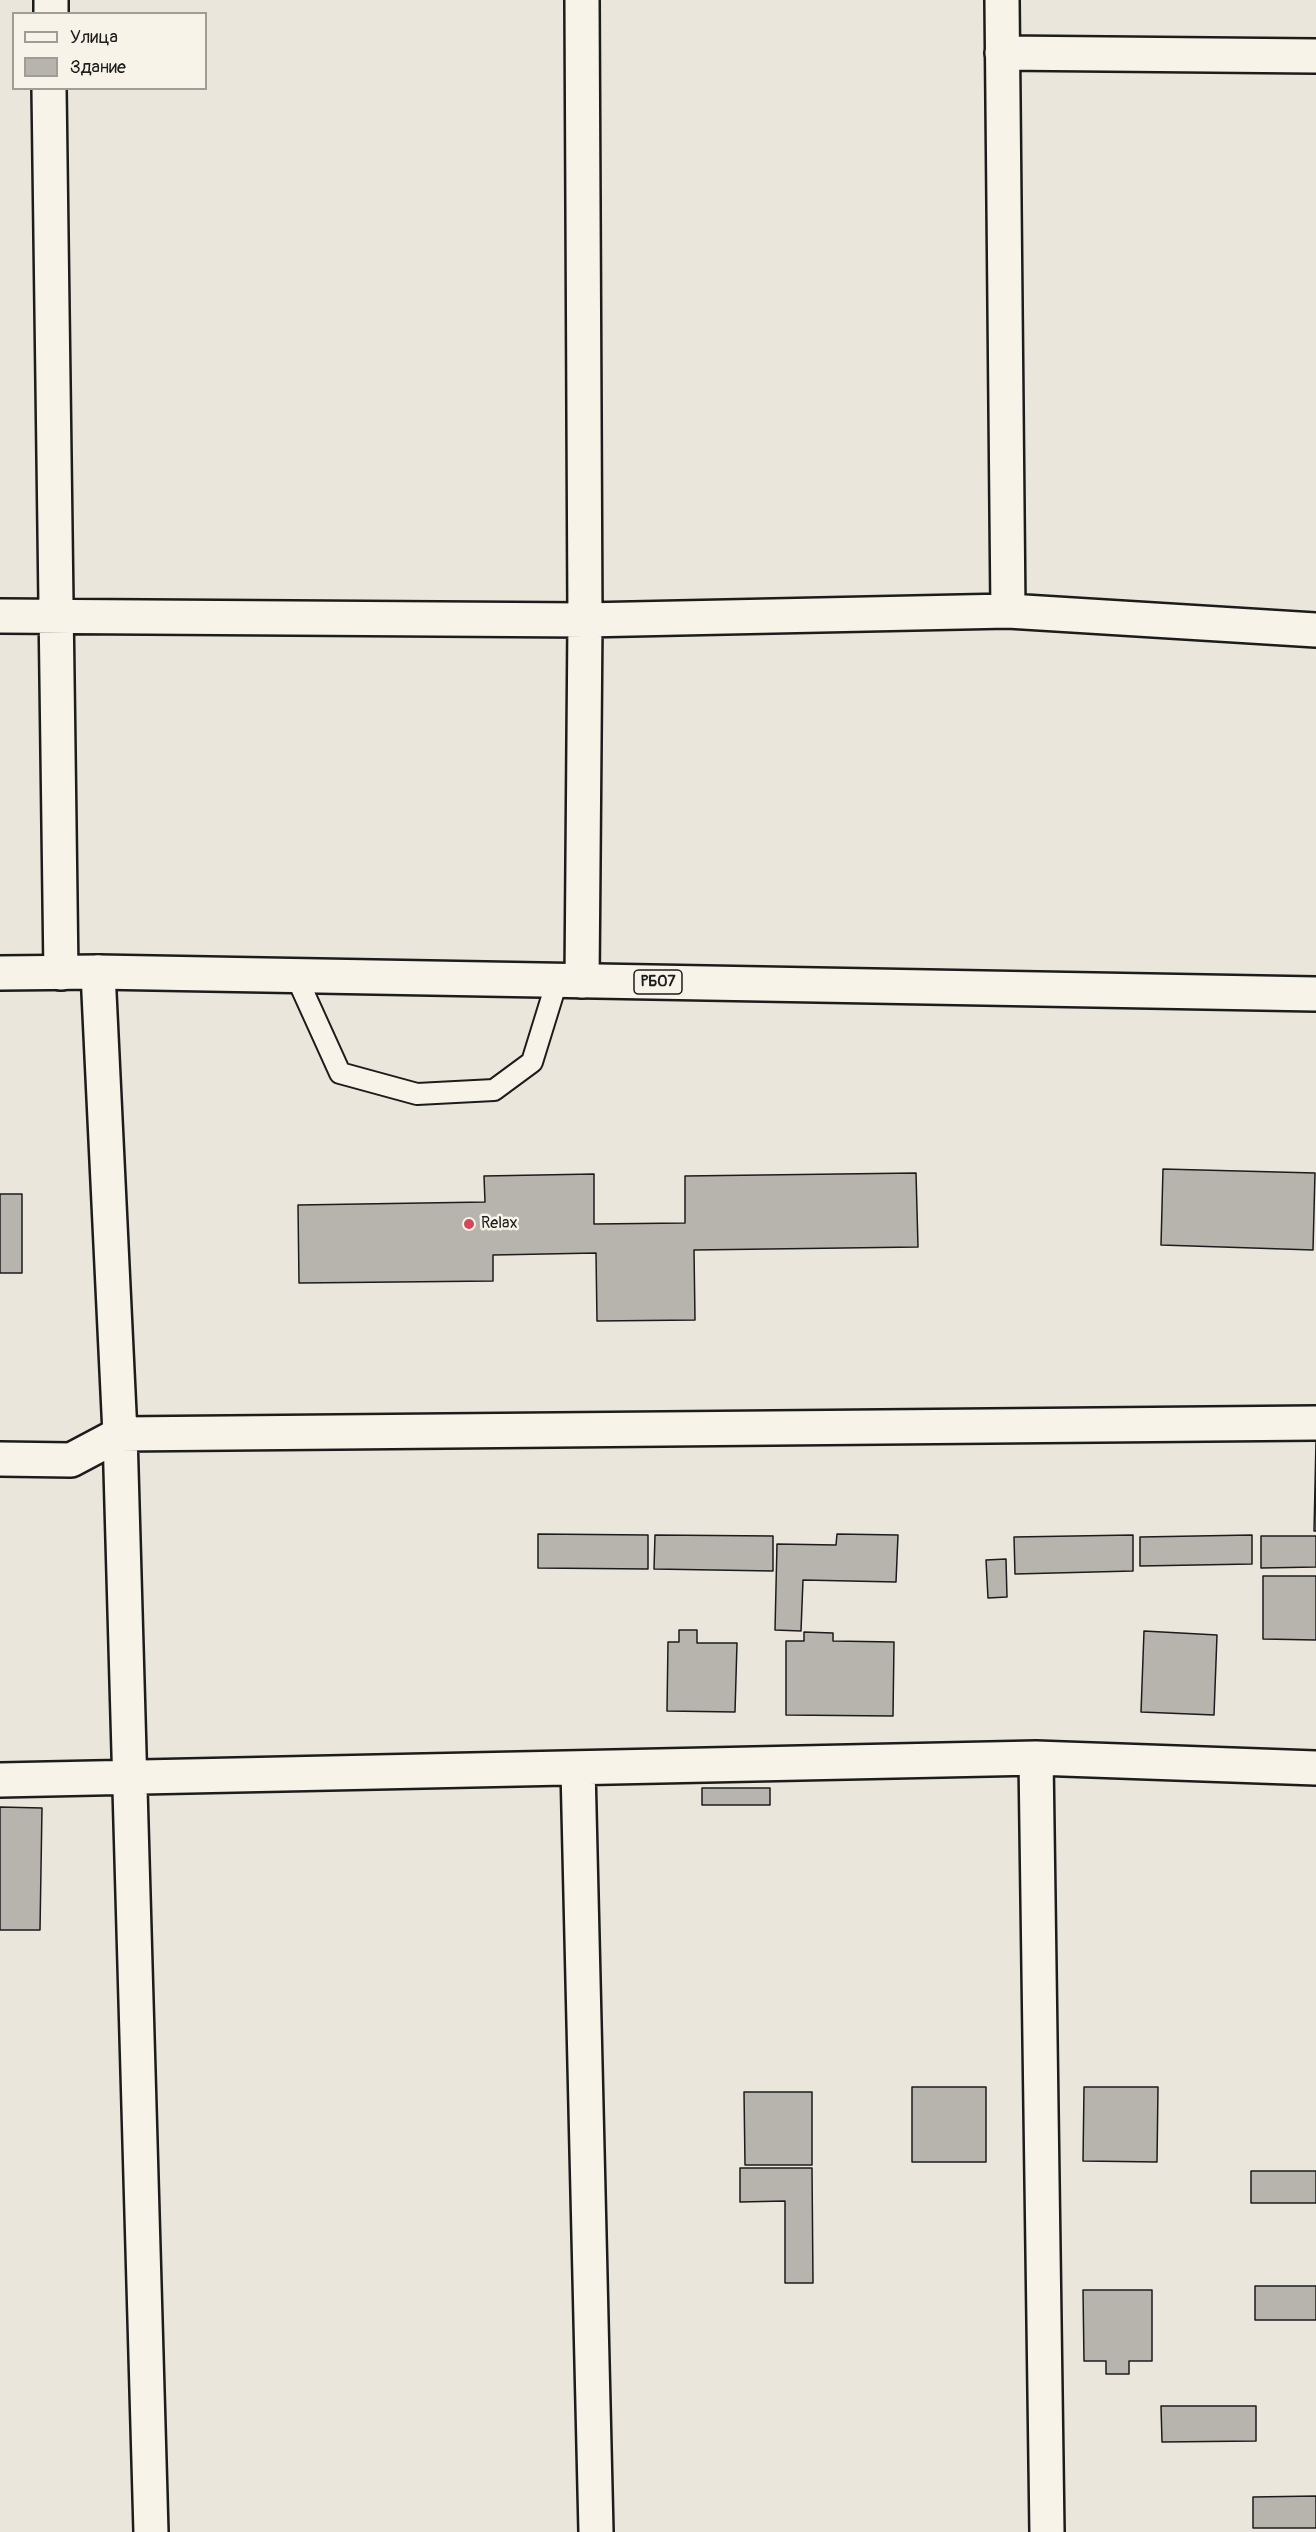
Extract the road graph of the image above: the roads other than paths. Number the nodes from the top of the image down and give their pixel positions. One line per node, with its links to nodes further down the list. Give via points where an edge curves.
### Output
1 (582, 0): 9 (main road)
2 (1002, 0): 3 (main road)
3 (1002, 53): 4 (main road); 6 (main road)
4 (1316, 56)
5 (49, 90): 8 (main road)
6 (1008, 611): 9 (main road); 10 (main road)
7 (0, 616): 8 (main road)
8 (56, 616): 9 (main road); 13 (main road)
9 (585, 620): 15 (main road)
10 (1316, 630)
11 (98, 972): 13 (main road, РБ07); 14 (main road, РБ07); 18 (main road)
12 (0, 973): 13 (main road, РБ07)
13 (61, 973)
14 (296, 976): 15 (main road, РБ07); 15 (lane, via 340,1073 417,1094 494,1090 532,1062)
15 (569, 981): 16 (main road, РБ07)
16 (1316, 994)
17 (1316, 1423): 18 (main road)
18 (120, 1434): 19 (main road, via 71,1460); 23 (main road)
19 (0, 1459)
20 (1036, 1758): 21 (main road); 22 (main road); 27 (main road)
21 (578, 1768): 23 (main road); 26 (main road)
22 (1316, 1768)
23 (128, 1776): 24 (main road); 25 (main road)
24 (0, 1780)
25 (151, 2532)
26 (596, 2532)
27 (1047, 2532)

